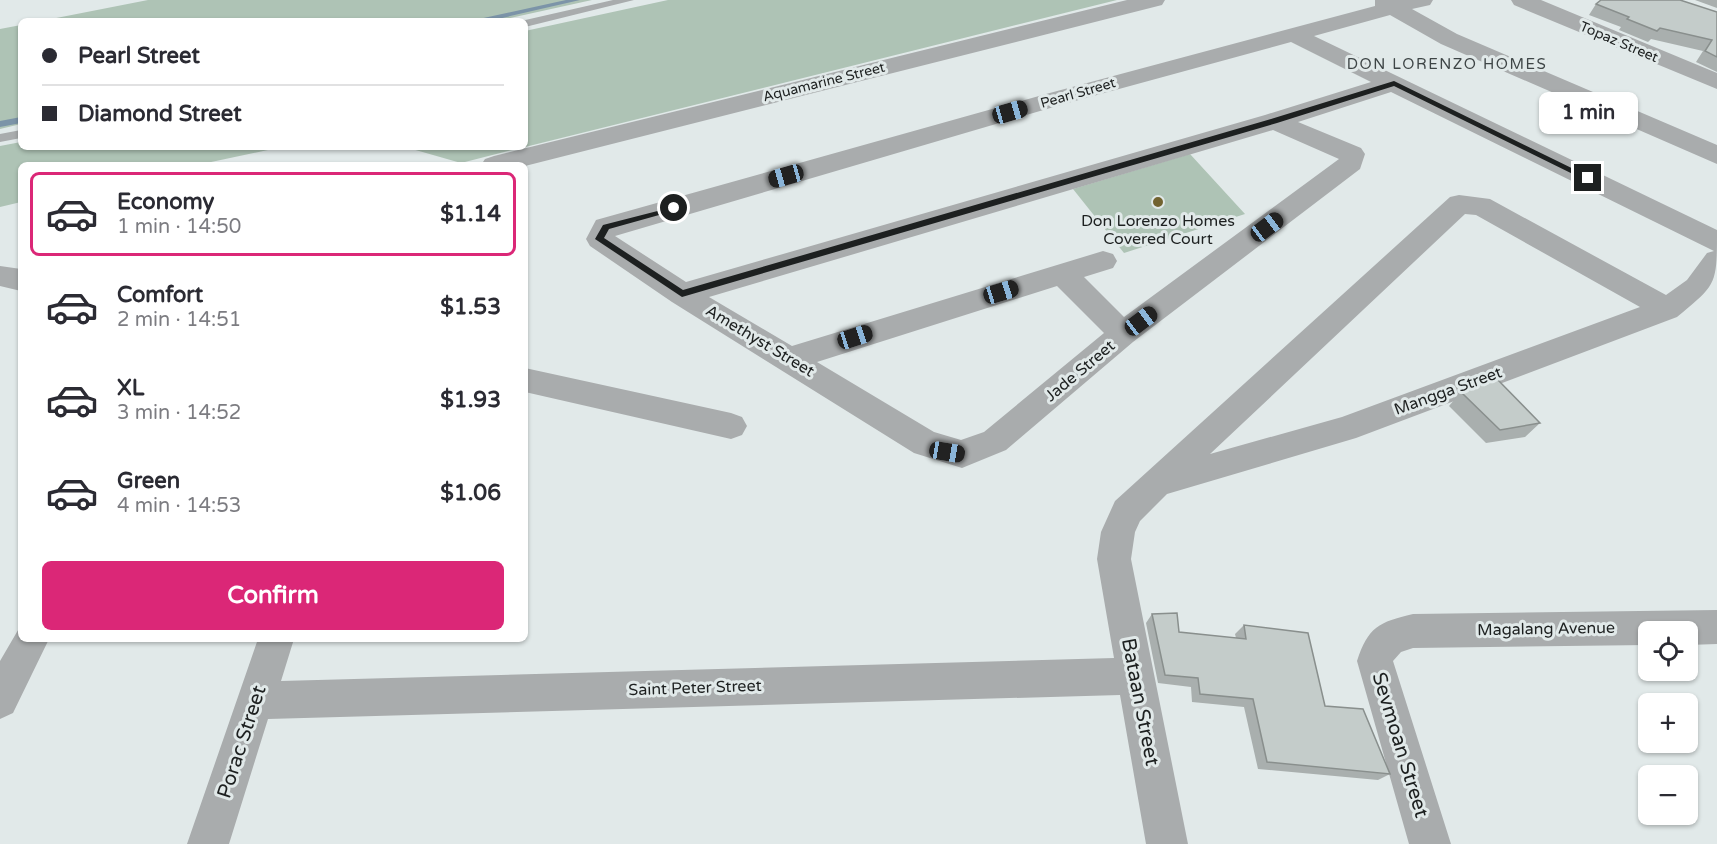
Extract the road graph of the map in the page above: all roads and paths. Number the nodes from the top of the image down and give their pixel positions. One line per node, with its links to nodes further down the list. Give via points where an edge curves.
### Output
1 (628, 0): 6 (lane)
2 (1154, 0): 14 (street, Aquamarine Street)
3 (1422, 0): 5 (street, Pearl Street)
4 (1522, 0): 8 (street, Topaz Street)
5 (1386, 4): 7 (street, Pearl Street); 13 (street, via 1449,39)
6 (528, 22)
7 (1292, 34): 9 (street); 15 (street, Pearl Street, via 606,227)
8 (1717, 82)
9 (1394, 83): 10 (street); 16 (street)
10 (1274, 121): 22 (street); 24 (street, Jade Street, via 1347,151 1352,154 1352,163)
11 (18, 135): 12 (lane)
12 (0, 138)
13 (1717, 155)
14 (506, 162)
15 (601, 234): 22 (street, Amethyst Street, via 602,242)
16 (1717, 242)
17 (1717, 260): 23 (street, Mangga Street, via 1697,288)
18 (1103, 261): 19 (street)
19 (1063, 274): 24 (street); 25 (street)
20 (0, 276): 21 (street)
21 (18, 279)
22 (682, 294): 25 (street, Amethyst Street)
23 (1668, 309): 29 (street, Mangga Street, via 1345,429); 29 (street, Bataan Street, via 1481,206 1459,204)
24 (1123, 334): 28 (street, Jade Street, via 995,441 962,454)
25 (789, 359): 28 (street, Amethyst Street)
26 (528, 381): 27 (street)
27 (730, 426)
28 (925, 443)
29 (1158, 483): 34 (street, Bataan Street, via 1127,511 1118,532 1114,559)
30 (1717, 627): 33 (street, Magalang Avenue, via 1413,631 1390,637)
31 (29, 642): 35 (street)
32 (275, 642): 36 (street, Porac Street)
33 (1379, 646): 39 (street, Sevmoan Street, via 1375,661 1379,680)
34 (1135, 676): 36 (street, Saint Peter Street); 38 (street, Bataan Street)
35 (1, 695)
36 (256, 701): 37 (street, Porac Street)
37 (208, 844)
38 (1167, 844)
39 (1430, 844)

